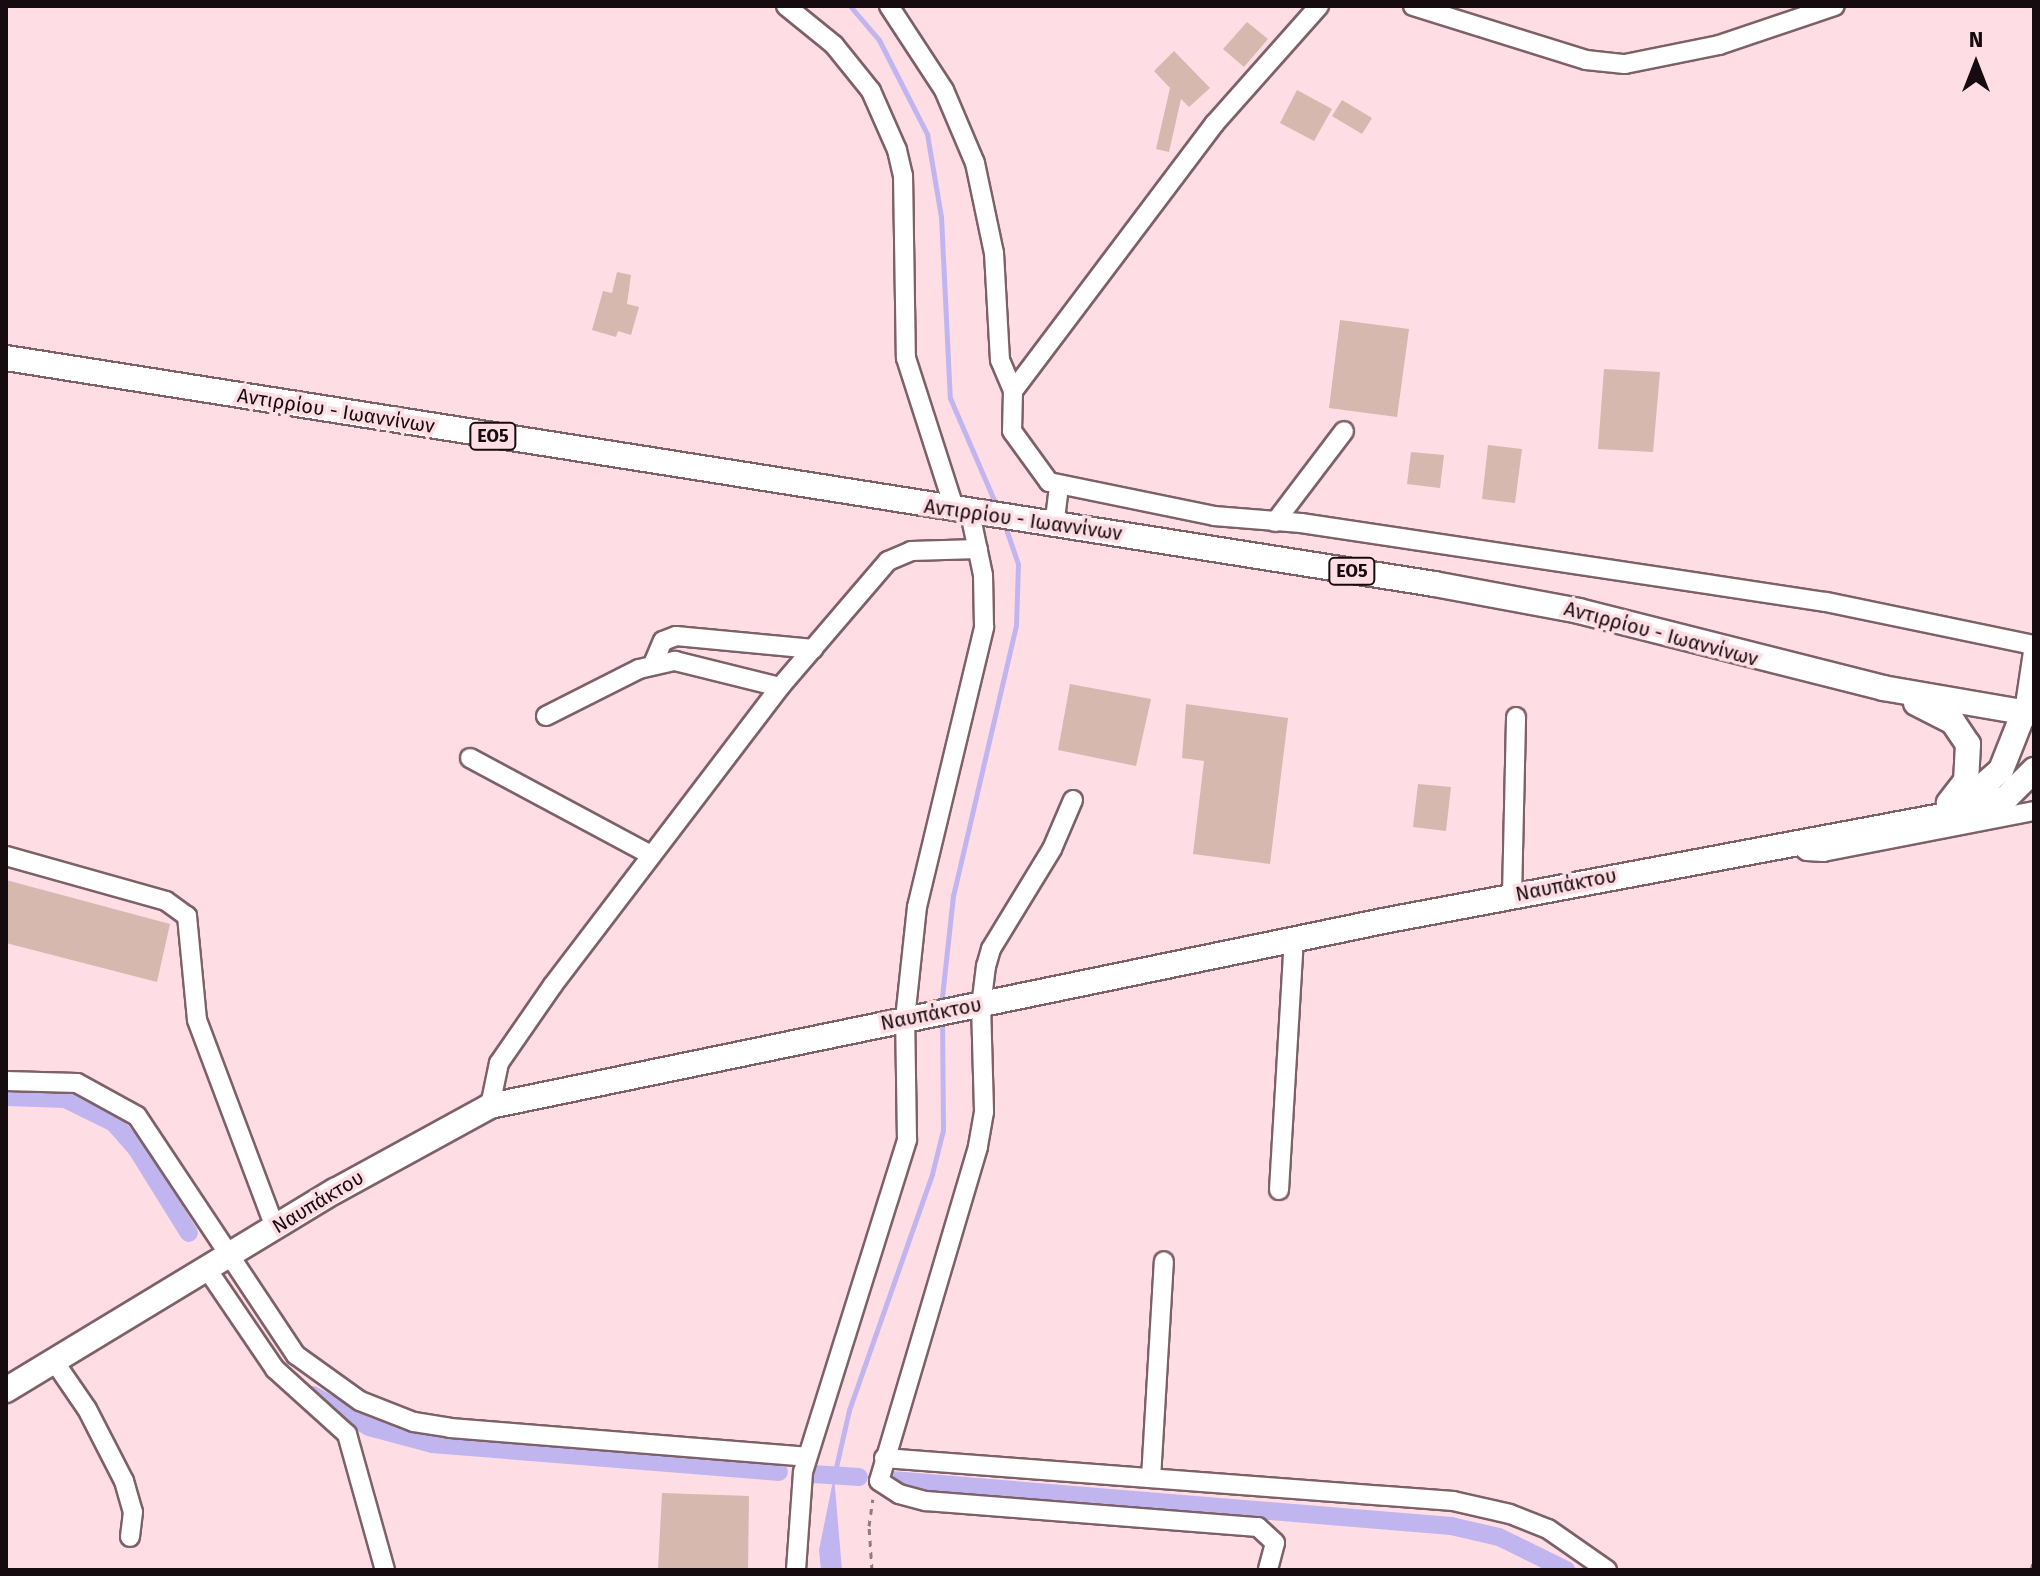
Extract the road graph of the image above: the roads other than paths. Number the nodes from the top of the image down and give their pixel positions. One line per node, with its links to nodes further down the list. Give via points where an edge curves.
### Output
1 (786, 6): 10 (street, via 834,45 871,91 897,150 903,175 906,358)
2 (889, 6): 7 (street, via 944,90 975,163 994,253 1000,360)
3 (1319, 6): 7 (street, via 1215,123)
4 (1413, 6): 5 (street, via 1586,60 1625,64 1719,45)
5 (1835, 6)
6 (6, 358): 10 (main road, Αντιρρίου - Ιωαννίνων / ΕΟ5)
7 (1013, 391): 9 (street, via 1012,431 1041,473)
8 (1344, 431): 11 (street)
9 (1059, 488): 11 (street); 12 (street)
10 (968, 513): 12 (main road, Αντιρρίου - Ιωαννίνων / ΕΟ5); 13 (street)
11 (1275, 522): 14 (street, via 1678,577)
12 (1046, 526): 18 (main road, Αντιρρίου - Ιωαννίνων / ΕΟ5, via 1537,603)
13 (978, 549): 15 (street, via 894,555); 34 (street, via 984,627 917,907)
14 (2034, 645): 19 (street)
15 (813, 649): 16 (street, via 676,636 663,641); 17 (street)
16 (653, 664): 17 (street, via 702,664); 20 (street)
17 (780, 687): 29 (street)
18 (1883, 688): 19 (main road, Αντιρρίου - Ιωαννίνων / ΕΟ5); 25 (main road, via 1935,711 1962,732 1969,768)
19 (2029, 713): 25 (main road, Ναυπάκτου, via 2001,770 1978,790)
20 (546, 716)
21 (1516, 717): 31 (street)
22 (470, 758): 29 (street)
23 (2034, 770): 27 (main road, Ναυπάκτου, via 2017,790 1994,804)
24 (1073, 800): 33 (street, via 1052,849 991,949)
25 (1949, 803): 27 (main road, Ναυπάκτου)
26 (2034, 811): 28 (street, via 1823,852 1807,851)
27 (1924, 815): 28 (main road, Ναυπάκτου)
28 (1794, 841): 31 (main road, Ναυπάκτου)
29 (651, 855): 36 (street, via 499,1063)
30 (6, 856): 38 (street, via 166,901 187,916 197,1020)
31 (1512, 896): 32 (main road, Ναυπάκτου)
32 (1294, 941): 33 (main road, Ναυπάκτου); 37 (street)
33 (969, 1006): 34 (main road, Ναυπάκτου); 45 (street, via 984,1112 978,1147)
34 (911, 1017): 36 (main road, Ναυπάκτου); 44 (street, via 910,1119 903,1163)
35 (6, 1081): 39 (street, via 77,1083 123,1104 149,1129)
36 (490, 1106): 38 (main road, Ναυπάκτου)
37 (1279, 1190)
38 (275, 1227): 39 (main road, Ναυπάκτου)
39 (230, 1254): 41 (main road, Ναυπάκτου); 44 (street, via 275,1327 308,1368 352,1398 414,1422)
40 (1164, 1261): 46 (street)
41 (207, 1269): 42 (main road, Ναυπάκτου); 48 (street, via 275,1369 347,1434)
42 (54, 1361): 43 (main road, Ναυπάκτου); 47 (street, via 87,1409 124,1481 133,1508)
43 (6, 1390)
44 (807, 1457): 49 (street, via 797,1509)
45 (884, 1458): 46 (street); 50 (street, via 879,1481 899,1494 926,1501 1258,1527 1275,1543)
46 (1151, 1478): 51 (street, via 1453,1501 1548,1529)
47 (130, 1537)
48 (385, 1570)
49 (796, 1570)
50 (1268, 1570)
51 (1607, 1570)

